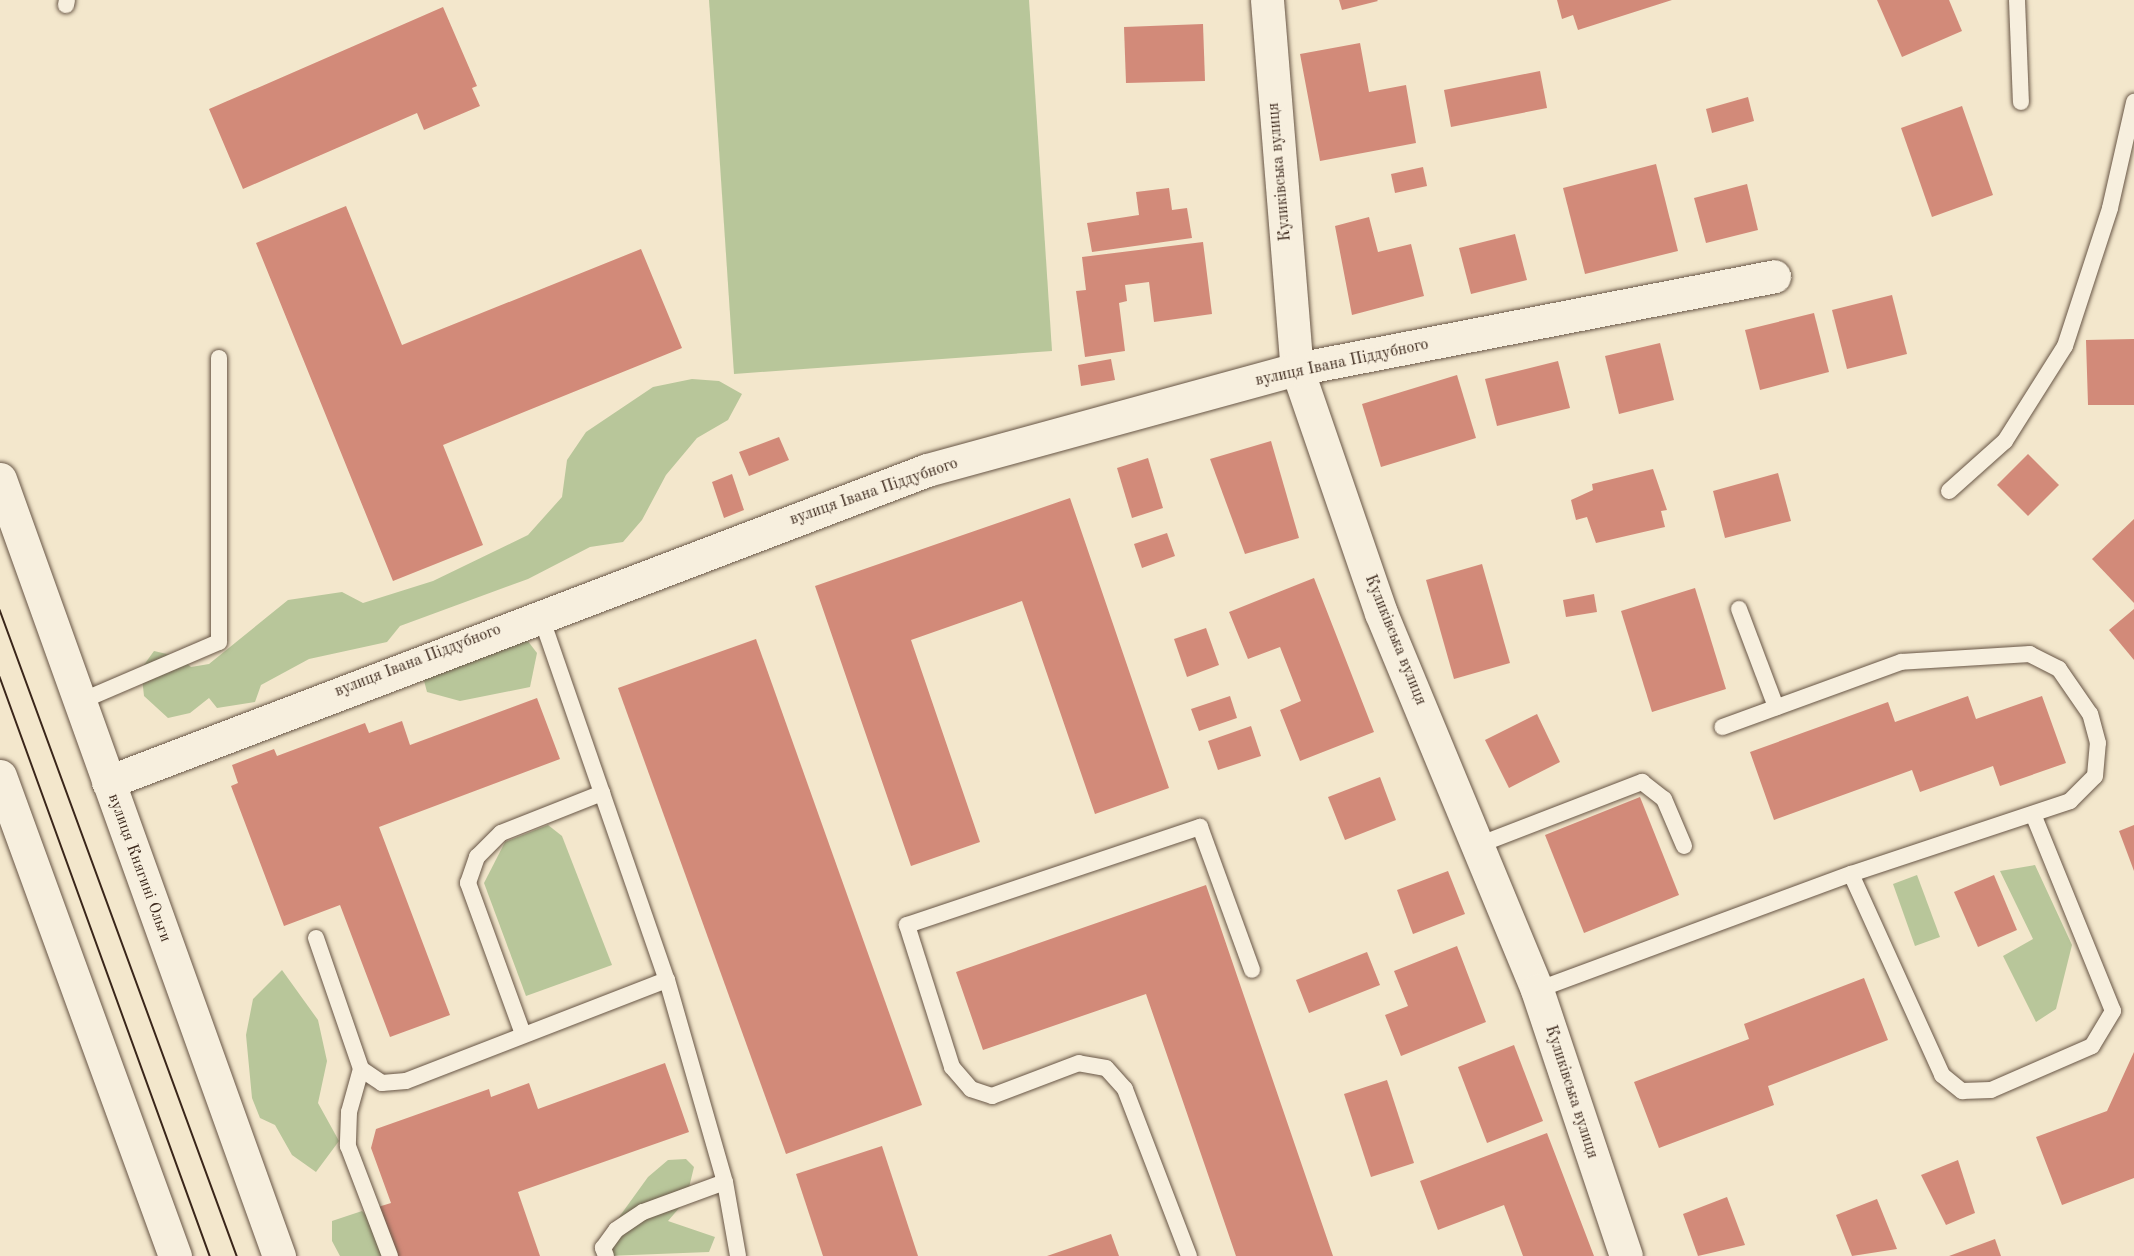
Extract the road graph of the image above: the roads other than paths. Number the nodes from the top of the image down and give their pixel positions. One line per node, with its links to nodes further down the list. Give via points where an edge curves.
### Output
1 (1267, 0): 7 (street, Куликівська вулиця)
2 (2017, 0): 3 (lane)
3 (2021, 102)
4 (2134, 102): 9 (lane, via 2110,208 2065,346 2005,441)
5 (1774, 276): 7 (street, вулиця Івана Піддубного)
6 (219, 358): 12 (lane, via 219,642)
7 (1297, 369): 11 (street, вулиця Івана Піддубного, via 927,470); 19 (street, Куликівська вулиця, via 1381,613)
8 (0, 479): 12 (street, вулиця Княгині Ольги)
9 (1949, 491)
10 (1739, 609): 13 (lane)
11 (540, 614): 16 (street, вулиця Івана Піддубного); 17 (lane)
12 (79, 702): 16 (street, вулиця Княгині Ольги)
13 (1776, 707): 14 (lane); 18 (lane, via 1901,663 2030,654 2059,669 2090,714 2098,743 2095,776 2070,801)
14 (1722, 728)
15 (0, 776): 29 (street)
16 (108, 782): 30 (street, вулиця Княгині Ольги)
17 (602, 794): 24 (lane); 26 (lane, via 501,833 477,857 468,883)
18 (2034, 816): 21 (lane); 21 (lane, via 2113,1011 2092,1046 1991,1090 1962,1091 1942,1075)
19 (1481, 844): 20 (lane, via 1642,782 1656,787 1664,799); 25 (street, Куликівська вулиця)
20 (1684, 846)
21 (1851, 873): 25 (lane)
22 (316, 938): 27 (lane)
23 (1252, 969): 34 (lane, via 1200,827 907,925 952,1067 971,1089 992,1096 1079,1063 1106,1068 1125,1089)
24 (667, 980): 26 (lane); 28 (lane)
25 (1537, 990): 35 (street, Куликівська вулиця)
26 (523, 1034): 27 (lane, via 406,1081 382,1083)
27 (361, 1069): 31 (lane, via 349,1112 348,1146)
28 (725, 1182): 32 (lane, via 643,1212 616,1230 603,1248); 33 (lane)
29 (175, 1256)
30 (279, 1256)
31 (390, 1256)
32 (606, 1256)
33 (738, 1256)
34 (1189, 1256)
35 (1626, 1256)

